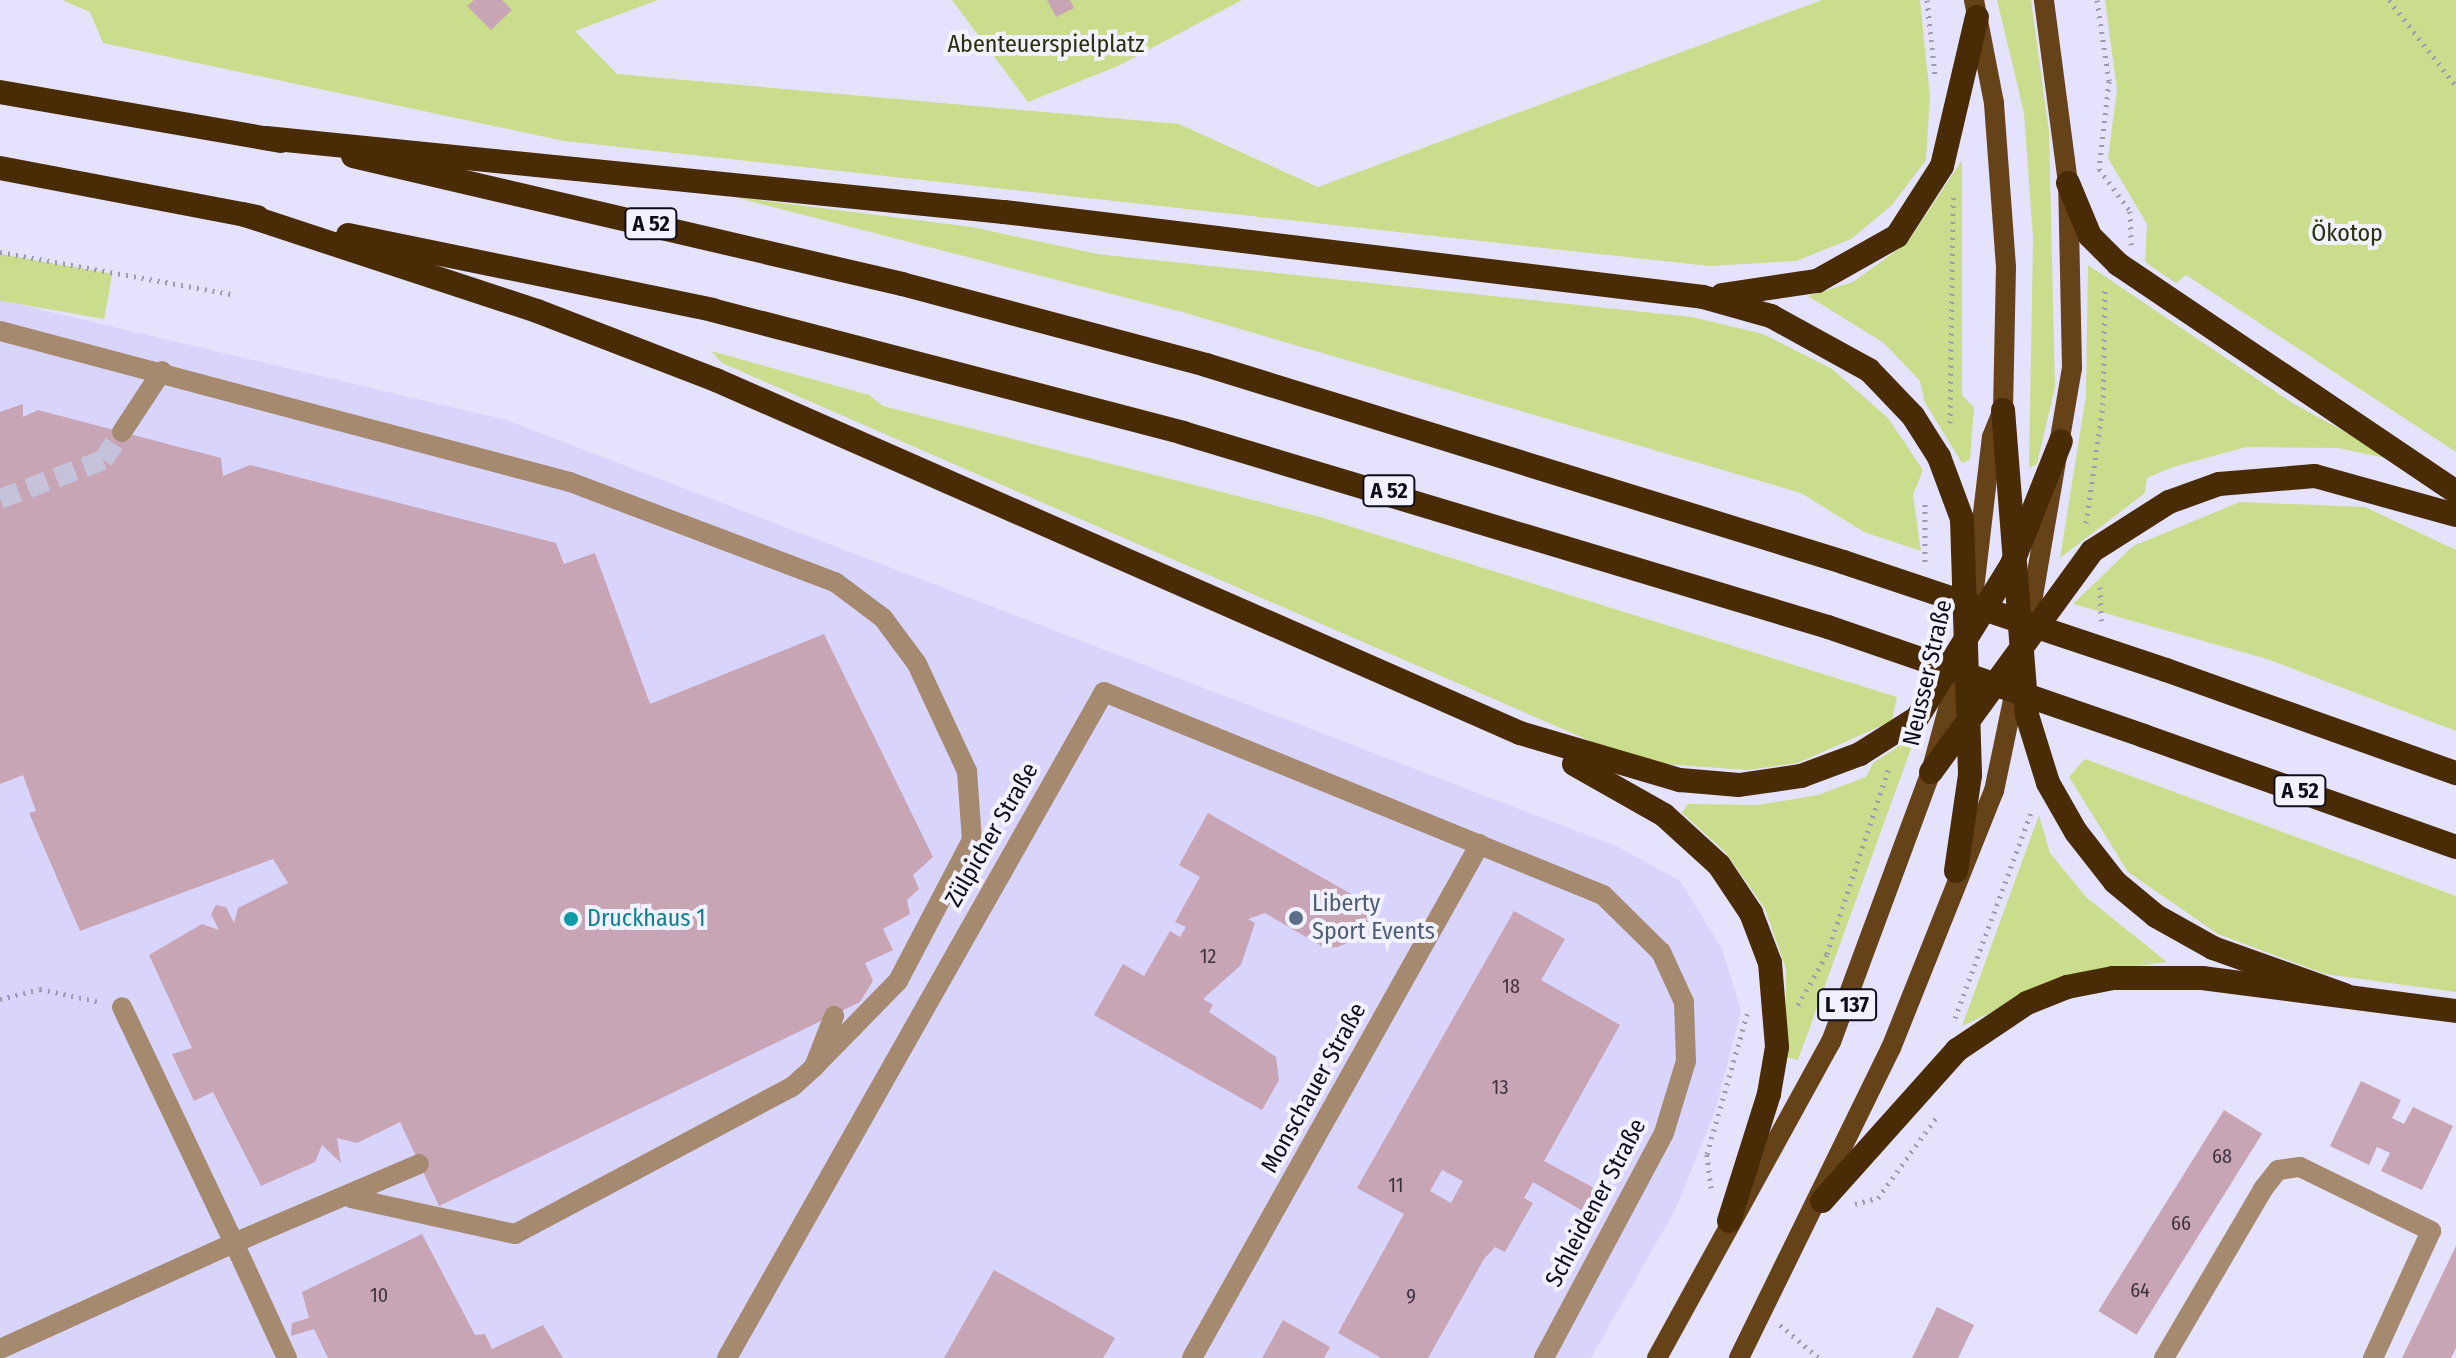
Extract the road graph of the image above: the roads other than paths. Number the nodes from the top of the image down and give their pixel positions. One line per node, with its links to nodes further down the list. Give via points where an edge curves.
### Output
1 (2044, 0): 6 (main road, L 137)
2 (1975, 8): 8 (highway, via 1942,166 1897,236 1817,281); 11 (main road, Neusser Straße / L 137, via 2002,179)
3 (0, 92): 4 (highway, A 52)
4 (266, 138): 8 (highway, via 1004,212); 22 (highway, A 52, bridge, via 872,277 1163,354 1843,562)
5 (0, 168): 7 (highway, A 52)
6 (2068, 183): 13 (main road, L 137, via 2072,368); 14 (highway, via 2090,236 2118,264)
7 (242, 214): 20 (highway, via 537,311 716,380); 24 (highway, A 52, bridge, via 712,310 1470,514 1828,627)
8 (1703, 297): 17 (highway, via 1824,339 1869,370 1913,416 1939,457 1962,519)
9 (0, 331): 10 (street)
10 (162, 371): 12 (street); 30 (street, via 570,482 835,582 883,618 917,664 967,771 972,840 961,870 898,981)
11 (2003, 410): 16 (highway); 17 (main road, Neusser Straße / L 137, via 1992,437)
12 (122, 432)
13 (2061, 441): 16 (highway); 18 (main road, L 137)
14 (2456, 492)
15 (2456, 515): 18 (highway, via 2315,476 2219,484 2169,502 2092,551 2049,602)
16 (2012, 564): 17 (highway); 18 (highway)
17 (1968, 637): 19 (highway); 20 (highway, via 1917,718 1860,754 1801,776 1739,785 1680,780); 21 (main road, Neusser Straße / L 137)
18 (2023, 655): 19 (highway); 25 (main road, L 137, via 1994,791); 26 (highway, via 2027,715 2048,783 2115,882 2156,916 2213,948)
19 (1968, 727): 21 (highway); 25 (highway, via 1970,775)
20 (1520, 733): 34 (highway, via 1664,815 1719,865 1751,913 1770,963 1777,1047)
21 (1931, 772): 34 (main road, Neusser Straße / L 137, via 1831,1042)
22 (2456, 773)
23 (1480, 844): 38 (street, Zülpicher Straße, via 1104,692); 39 (street, Monschauer Straße); 40 (street, Schleidener Straße, via 1603,895 1661,952 1684,1002 1686,1061 1664,1133)
24 (2456, 847)
25 (1956, 871): 33 (main road, L 137, via 1891,1048)
26 (2345, 995): 28 (highway); 33 (highway, via 2156,976 2067,987 2027,1003 1957,1050)
27 (122, 1007): 35 (street)
28 (2456, 1011)
29 (834, 1016): 30 (street)
30 (814, 1067): 32 (street, via 792,1087 515,1234)
31 (419, 1164): 32 (street)
32 (351, 1198): 35 (street)
33 (1822, 1201): 42 (main road, L 137)
34 (1729, 1221): 41 (main road, L 137)
35 (234, 1243): 36 (street); 37 (street)
36 (0, 1349)
37 (287, 1358)
38 (727, 1358)
39 (1192, 1358)
40 (1544, 1358)
41 (1657, 1358)
42 (1739, 1358)
43 (2164, 1358): 44 (street, via 2263,1189 2278,1170 2300,1167 2431,1231)
44 (2373, 1358)

